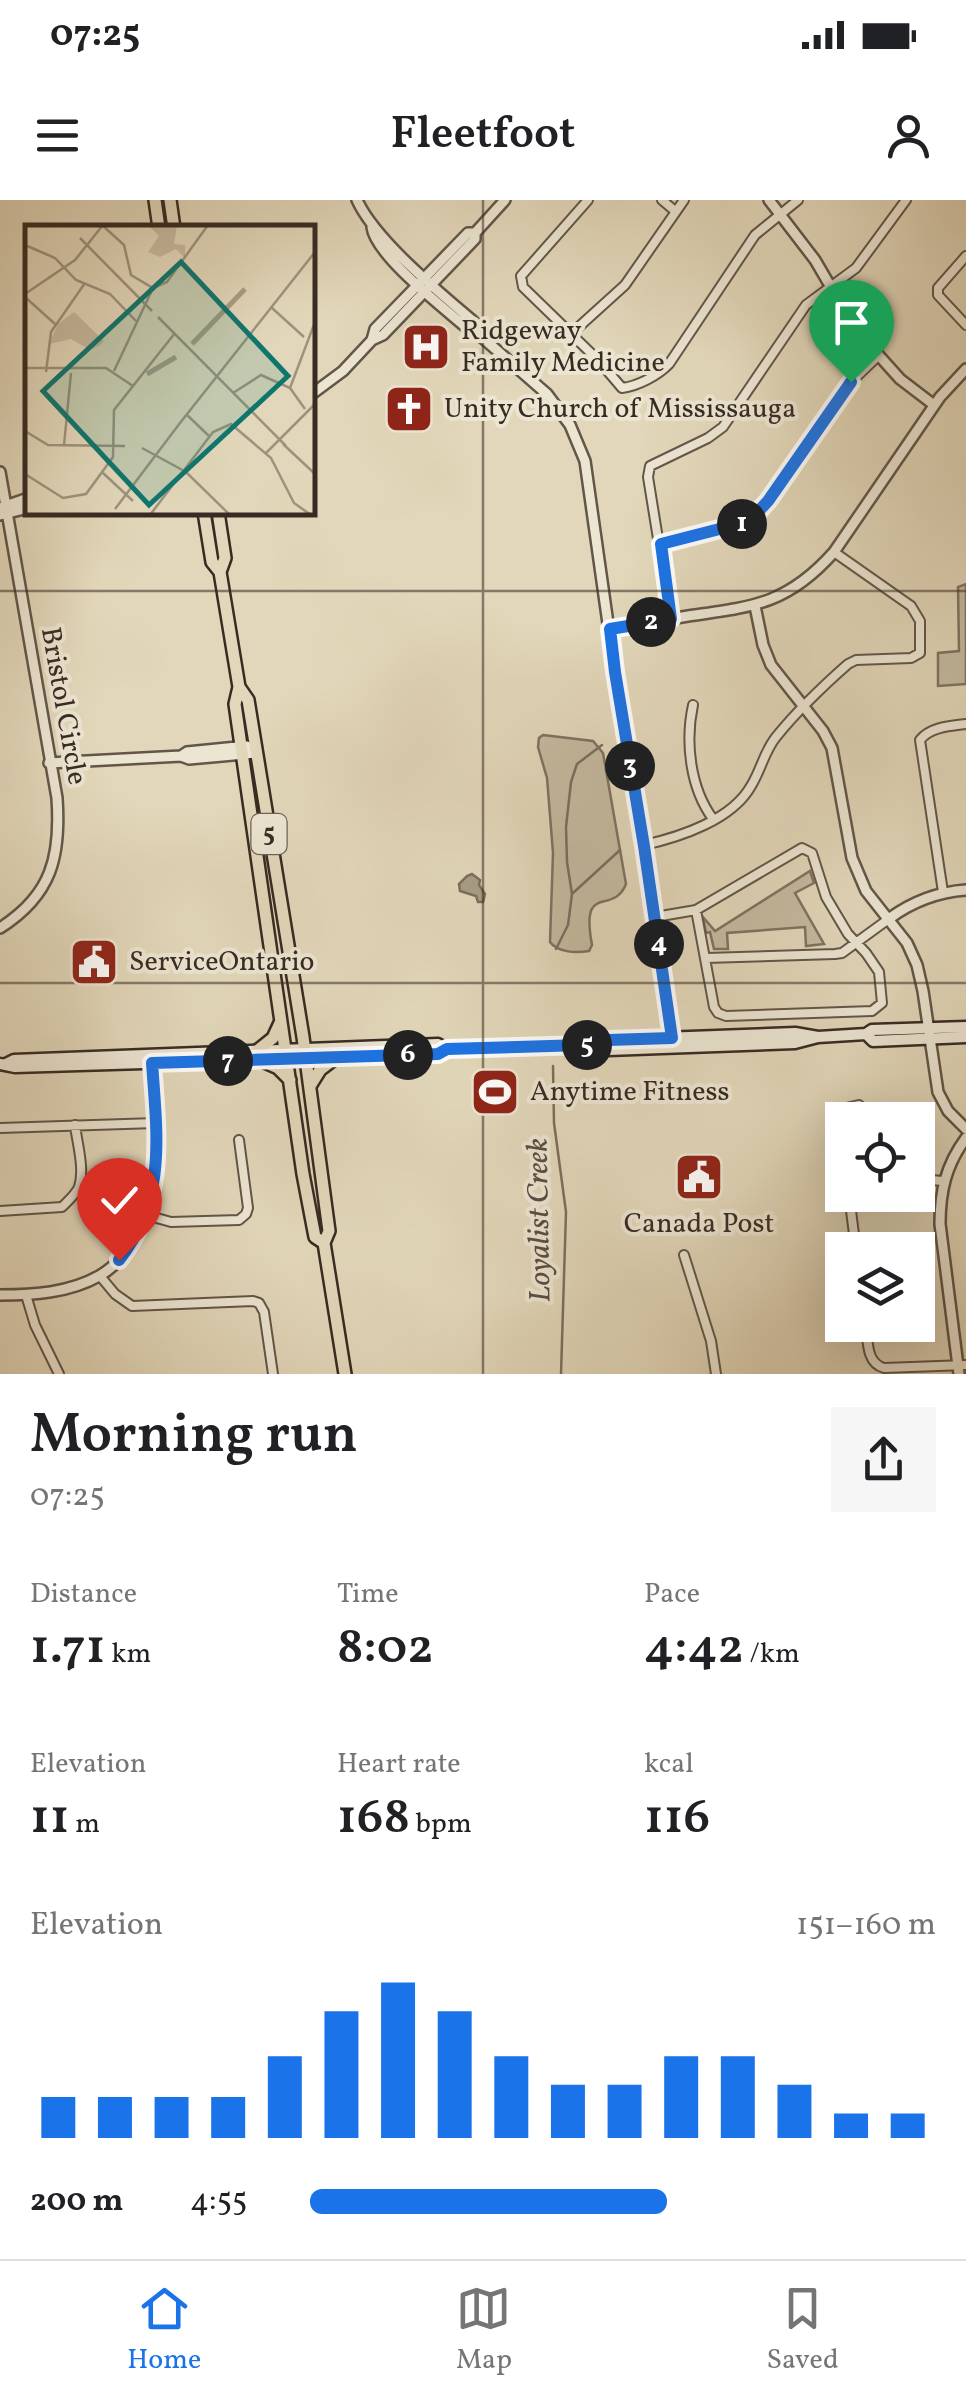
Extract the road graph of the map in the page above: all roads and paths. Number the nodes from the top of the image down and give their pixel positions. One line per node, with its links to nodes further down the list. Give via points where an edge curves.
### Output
1 (155, 200): 13 (main road)
2 (170, 200): 14 (main road)
3 (357, 200): 16 (street, via 372,227)
4 (505, 200): 16 (street, via 475,239)
5 (588, 200): 19 (street, via 520,276 523,287)
6 (662, 200): 11 (street)
7 (684, 200): 11 (street)
8 (769, 200): 12 (street)
9 (798, 200): 12 (street)
10 (906, 200): 17 (street, via 856,268)
11 (675, 211): 19 (street, via 625,284)
12 (781, 214): 17 (street); 19 (street, via 755,236 657,374 622,388)
13 (159, 225)
14 (174, 225)
15 (966, 256): 18 (street, via 938,288)
16 (425, 284): 22 (street, via 383,335); 33 (street, via 468,330 547,394 570,425 586,464)
17 (831, 287): 20 (street); 28 (street, via 802,310 723,427 650,466)
18 (966, 326)
19 (572, 333)
20 (879, 355): 23 (street); 28 (street, via 851,382 756,514)
21 (966, 369): 23 (street)
22 (315, 392)
23 (934, 405): 29 (street)
24 (0, 472): 25 (street, Bristol Circle)
25 (3, 511): 38 (street, Bristol Circle)
26 (204, 515): 30 (main road, 5, via 212,562)
27 (218, 515): 30 (main road, 5, via 225,558)
28 (661, 544): 32 (street)
29 (834, 552): 31 (street, via 802,583); 35 (street, via 912,606 920,621 920,652 851,662)
30 (220, 572): 37 (main road, 5, via 240,687 234,704)
31 (755, 606): 32 (street); 35 (street, via 772,666)
32 (671, 619): 33 (street)
33 (610, 629): 40 (street)
34 (693, 705): 39 (street, via 688,728 696,789)
35 (803, 708): 39 (street, via 775,738 744,798); 45 (street, via 832,748 858,874)
36 (966, 724): 42 (street, via 938,728 920,740)
37 (248, 750): 38 (street); 49 (main road, 5); 55 (main road, 5)
38 (50, 763): 46 (street, Bristol Circle, via 57,850 31,902)
39 (712, 819): 40 (street, via 678,838)
40 (644, 846): 44 (street)
41 (966, 890): 42 (street)
42 (943, 892): 45 (street)
43 (696, 910): 44 (street); 47 (street, via 805,848); 48 (street)
44 (655, 917): 53 (street)
45 (890, 918): 47 (street); 51 (street, via 917,966)
46 (0, 928)
47 (856, 942): 48 (street, via 835,954); 48 (street, via 878,972 882,1003 872,1011 718,1014)
48 (706, 958)
49 (282, 1019): 56 (main road, 5); 57 (main road)
50 (966, 1027): 51 (main road)
51 (930, 1033): 52 (main road); 53 (main road, via 872,1030 795,1044); 66 (street, via 940,1097)
52 (966, 1037)
53 (673, 1043): 54 (main road, via 608,1050 600,1044)
54 (447, 1049): 55 (main road, via 438,1044); 58 (main road)
55 (305, 1053): 56 (main road); 58 (main road); 62 (main road)
56 (286, 1054): 57 (main road); 61 (main road)
57 (259, 1055): 59 (main road); 61 (main road)
58 (337, 1057): 62 (main road)
59 (152, 1058): 60 (main road); 63 (street)
60 (3, 1064)
61 (290, 1080): 73 (main road, via 315,1237)
62 (310, 1086): 73 (main road, via 329,1231)
63 (156, 1122): 64 (street); 72 (street, via 155,1182)
64 (75, 1126): 65 (street); 71 (street, via 80,1174 71,1198 62,1207)
65 (0, 1128)
66 (966, 1129)
67 (966, 1138): 70 (street)
68 (239, 1140): 72 (street, via 248,1208 242,1218 171,1222)
69 (935, 1180): 70 (street)
70 (943, 1181): 79 (street, via 940,1224)
71 (0, 1211)
72 (146, 1215): 75 (street, via 129,1248)
73 (324, 1243): 82 (main road)
74 (684, 1255): 83 (street)
75 (100, 1276): 77 (street, via 67,1290); 81 (street, via 132,1306 259,1303)
76 (0, 1295): 77 (street)
77 (26, 1295): 80 (street)
78 (868, 1342): 79 (street, via 876,1366)
79 (961, 1368)
80 (59, 1374)
81 (274, 1374)
82 (345, 1374)
83 (716, 1374)

